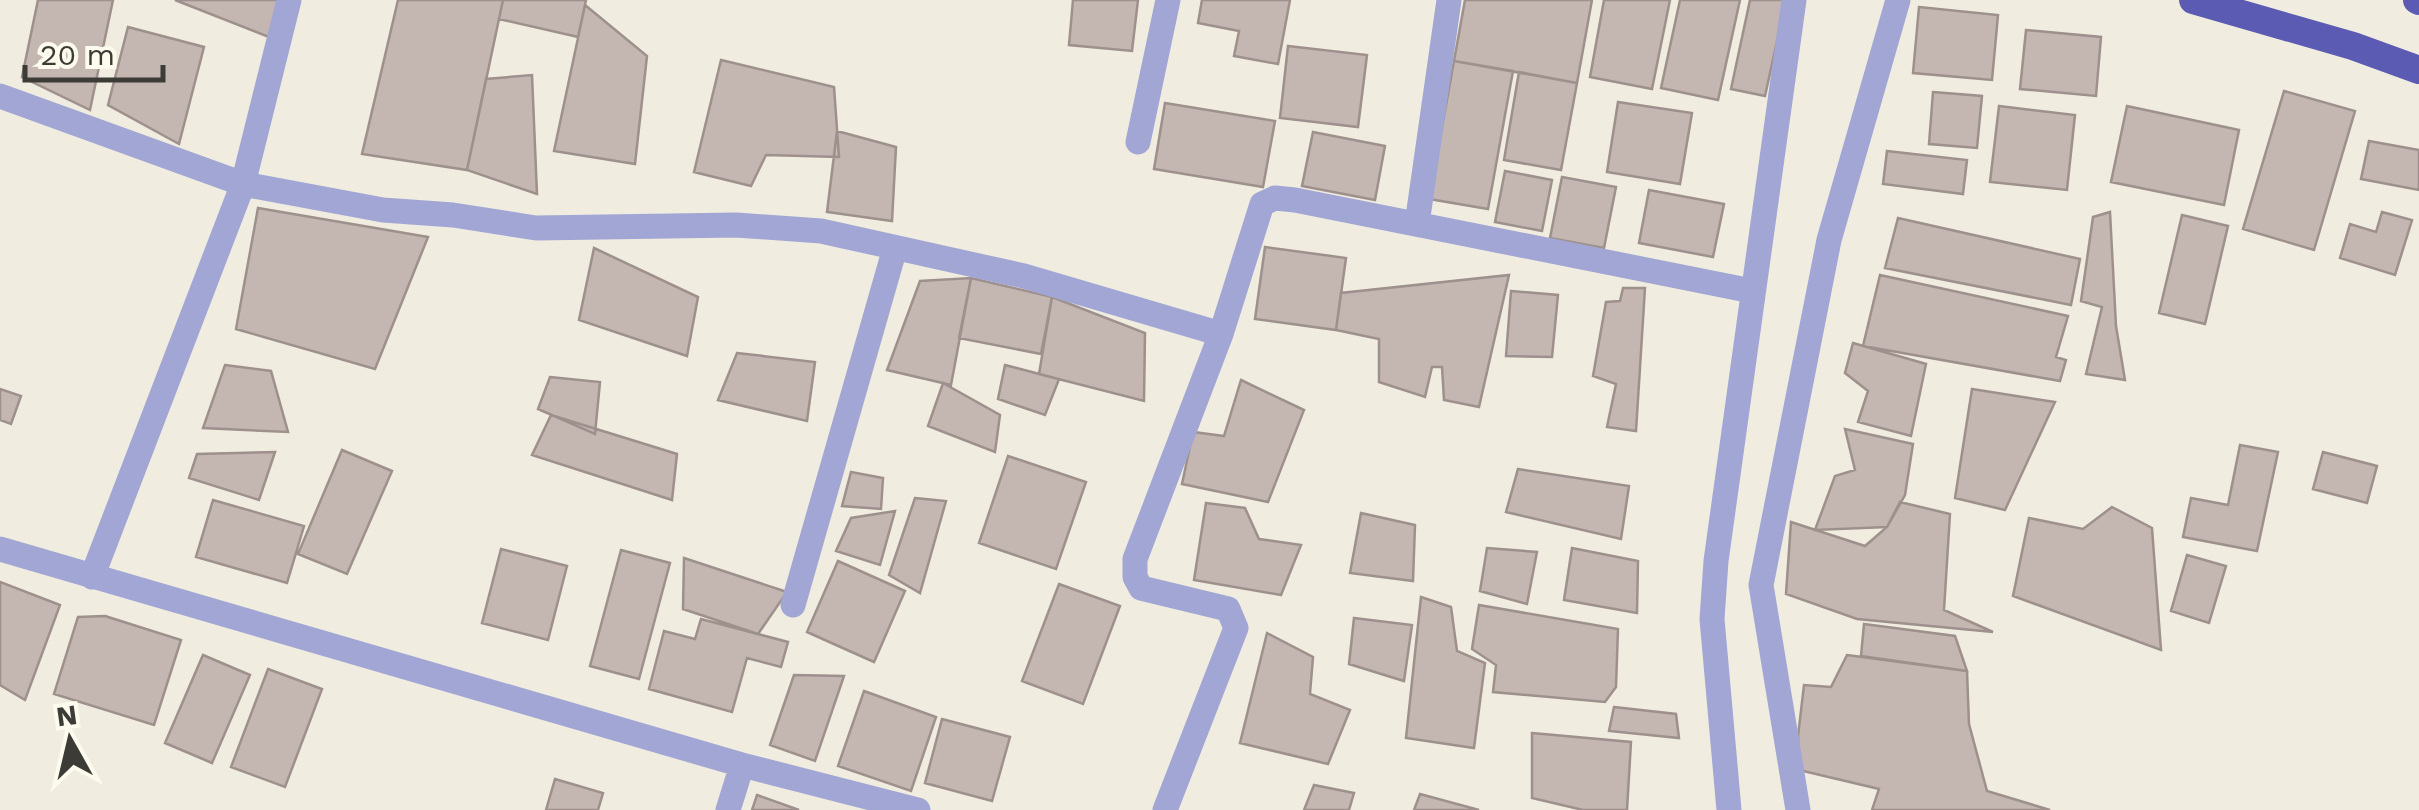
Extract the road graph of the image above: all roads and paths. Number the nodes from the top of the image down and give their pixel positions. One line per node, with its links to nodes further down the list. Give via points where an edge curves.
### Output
1 (289, 0): 10 (street)
2 (1168, 0): 9 (street)
3 (1448, 0): 11 (street)
4 (1794, 0): 13 (street)
5 (1898, 0): 23 (street, via 1829,240 1761,585)
6 (2193, 0): 7 (highway)
7 (2419, 70)
8 (0, 96): 10 (street)
9 (1138, 142)
10 (244, 184): 12 (street, via 536,228 736,226 820,231); 16 (street)
11 (1417, 224): 13 (street); 14 (street, via 1295,200 1262,204)
12 (895, 248): 14 (street, via 1024,276); 17 (street)
13 (1752, 291): 22 (street, via 1712,619)
14 (1221, 334): 21 (street, via 1135,558 1141,588 1228,609 1236,628)
15 (0, 549): 16 (street)
16 (92, 577): 18 (street)
17 (793, 605)
18 (742, 765): 19 (street); 20 (street)
19 (728, 810)
20 (918, 810)
21 (1165, 810)
22 (1729, 810)
23 (1798, 810)

